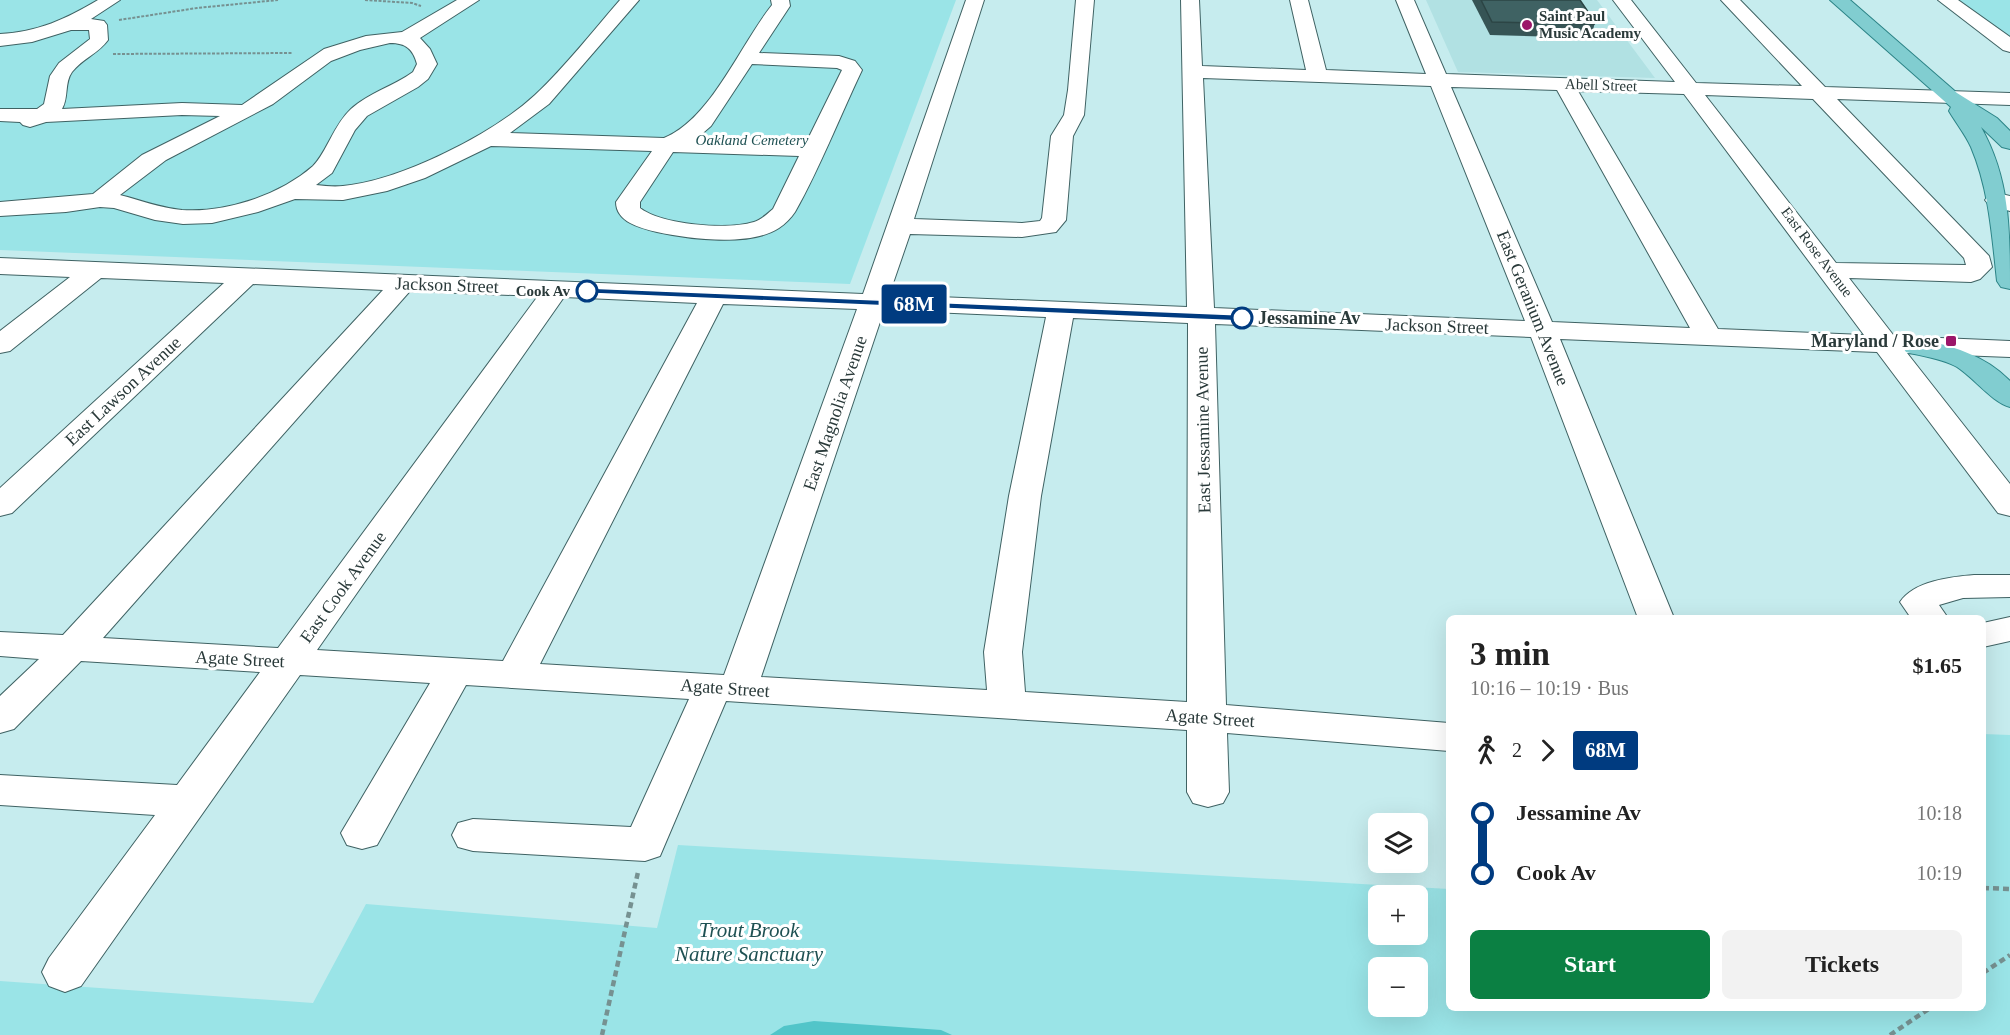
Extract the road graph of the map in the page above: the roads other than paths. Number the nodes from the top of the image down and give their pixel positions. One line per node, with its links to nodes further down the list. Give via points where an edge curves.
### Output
1 (111, 0): 14 (street)
2 (470, 0): 15 (street)
3 (630, 0): 31 (street, via 542,100)
4 (780, 0): 18 (street, via 781,6)
5 (975, 0): 39 (street, East Magnolia Avenue)
6 (1085, 0): 39 (street, via 1078,90 1074,115 1062,135 1054,220 1047,227 1022,230)
7 (1190, 0): 19 (street, East Jessamine Avenue)
8 (1299, 0): 20 (street)
9 (1405, 0): 21 (street, East Geranium Avenue)
10 (1622, 0): 23 (street, East Rose Avenue)
11 (1730, 0): 24 (street)
12 (1839, 0): 25 (main road)
13 (1947, 0): 17 (street)
14 (70, 24): 16 (street, via 49,34); 29 (street, via 98,25 99,40 65,68 54,109)
15 (406, 38): 27 (street, via 375,40 325,56 284,88); 35 (street, via 425,55 427,63 421,75 360,112 336,142 324,168)
16 (0, 40)
17 (2010, 46)
18 (746, 58): 33 (street, via 704,122 684,138); 34 (street, via 825,60 848,65 852,70)
19 (1193, 72): 20 (street, Abell Street); 50 (street, East Jessamine Avenue)
20 (1317, 76): 21 (street, Abell Street)
21 (1437, 80): 22 (street, Abell Street); 51 (street, East Geranium Avenue)
22 (1564, 84): 23 (street, Abell Street); 52 (street)
23 (1692, 88): 24 (street, Abell Street); 42 (street, East Rose Avenue)
24 (1818, 92): 25 (street, Abell Street); 42 (street, via 1977,256 1979,267 1971,274)
25 (1950, 97): 26 (street, Abell Street); 32 (main road); 37 (main road, via 1982,147)
26 (2010, 99)
27 (244, 112): 29 (street, via 209,108); 36 (street, via 156,156)
28 (0, 115): 29 (street)
29 (40, 117): 30 (street)
30 (0, 130)
31 (488, 139): 33 (street); 35 (street, via 417,173 379,186 343,193)
32 (2010, 142)
33 (667, 145): 34 (street); 34 (street, via 628,202 632,216 658,225 732,232 762,228 783,212)
34 (813, 150)
35 (293, 192): 36 (street, via 212,216 183,217)
36 (100, 200): 38 (street)
37 (2004, 202): 44 (main road)
38 (0, 209)
39 (900, 226): 48 (street, East Magnolia Avenue)
40 (0, 266): 41 (street, Jackson Street)
41 (95, 270): 43 (street, Jackson Street); 53 (street)
42 (1830, 270): 54 (street, East Rose Avenue)
43 (247, 276): 45 (street, Jackson Street); 57 (street, East Lawson Avenue)
44 (2010, 280)
45 (403, 283): 46 (street, Jackson Street); 65 (street)
46 (557, 289): 47 (street, Jackson Street); 66 (street, East Cook Avenue)
47 (714, 296): 48 (street, Jackson Street); 68 (street)
48 (873, 302): 49 (street, Jackson Street); 69 (street, East Magnolia Avenue)
49 (1061, 310): 50 (street, Jackson Street); 70 (street, via 1025,496 1003,652 1007,685)
50 (1201, 316): 51 (street, Jackson Street); 71 (street, East Jessamine Avenue)
51 (1543, 330): 52 (street, Jackson Street); 60 (street, East Geranium Avenue)
52 (1709, 336): 54 (street, Jackson Street)
53 (0, 345)
54 (1901, 345): 55 (street, Jackson Street); 56 (main road, via 1965,360); 58 (street, East Rose Avenue)
55 (2010, 349)
56 (2010, 398)
57 (0, 506)
58 (2010, 506)
59 (2010, 586): 61 (street, via 1976,585 1937,591 1918,602)
60 (1655, 615)
61 (1928, 615)
62 (2010, 629): 63 (street)
63 (1986, 634)
64 (0, 644): 65 (street, Agate Street)
65 (72, 648): 66 (street, Agate Street); 72 (street)
66 (289, 662): 67 (street, Agate Street); 76 (street, East Cook Avenue)
67 (455, 672): 68 (street, Agate Street); 77 (street)
68 (515, 675): 69 (street, Agate Street)
69 (726, 688): 70 (street, Agate Street); 78 (street, East Magnolia Avenue, via 645,844)
70 (1004, 705): 71 (street, Agate Street)
71 (1207, 717): 73 (street, Agate Street); 75 (street, East Jessamine Avenue)
72 (0, 719)
73 (1446, 737)
74 (0, 790): 76 (street)
75 (1208, 792)
76 (189, 801): 79 (street, East Cook Avenue)
77 (362, 833)
78 (473, 835)
79 (65, 972)

